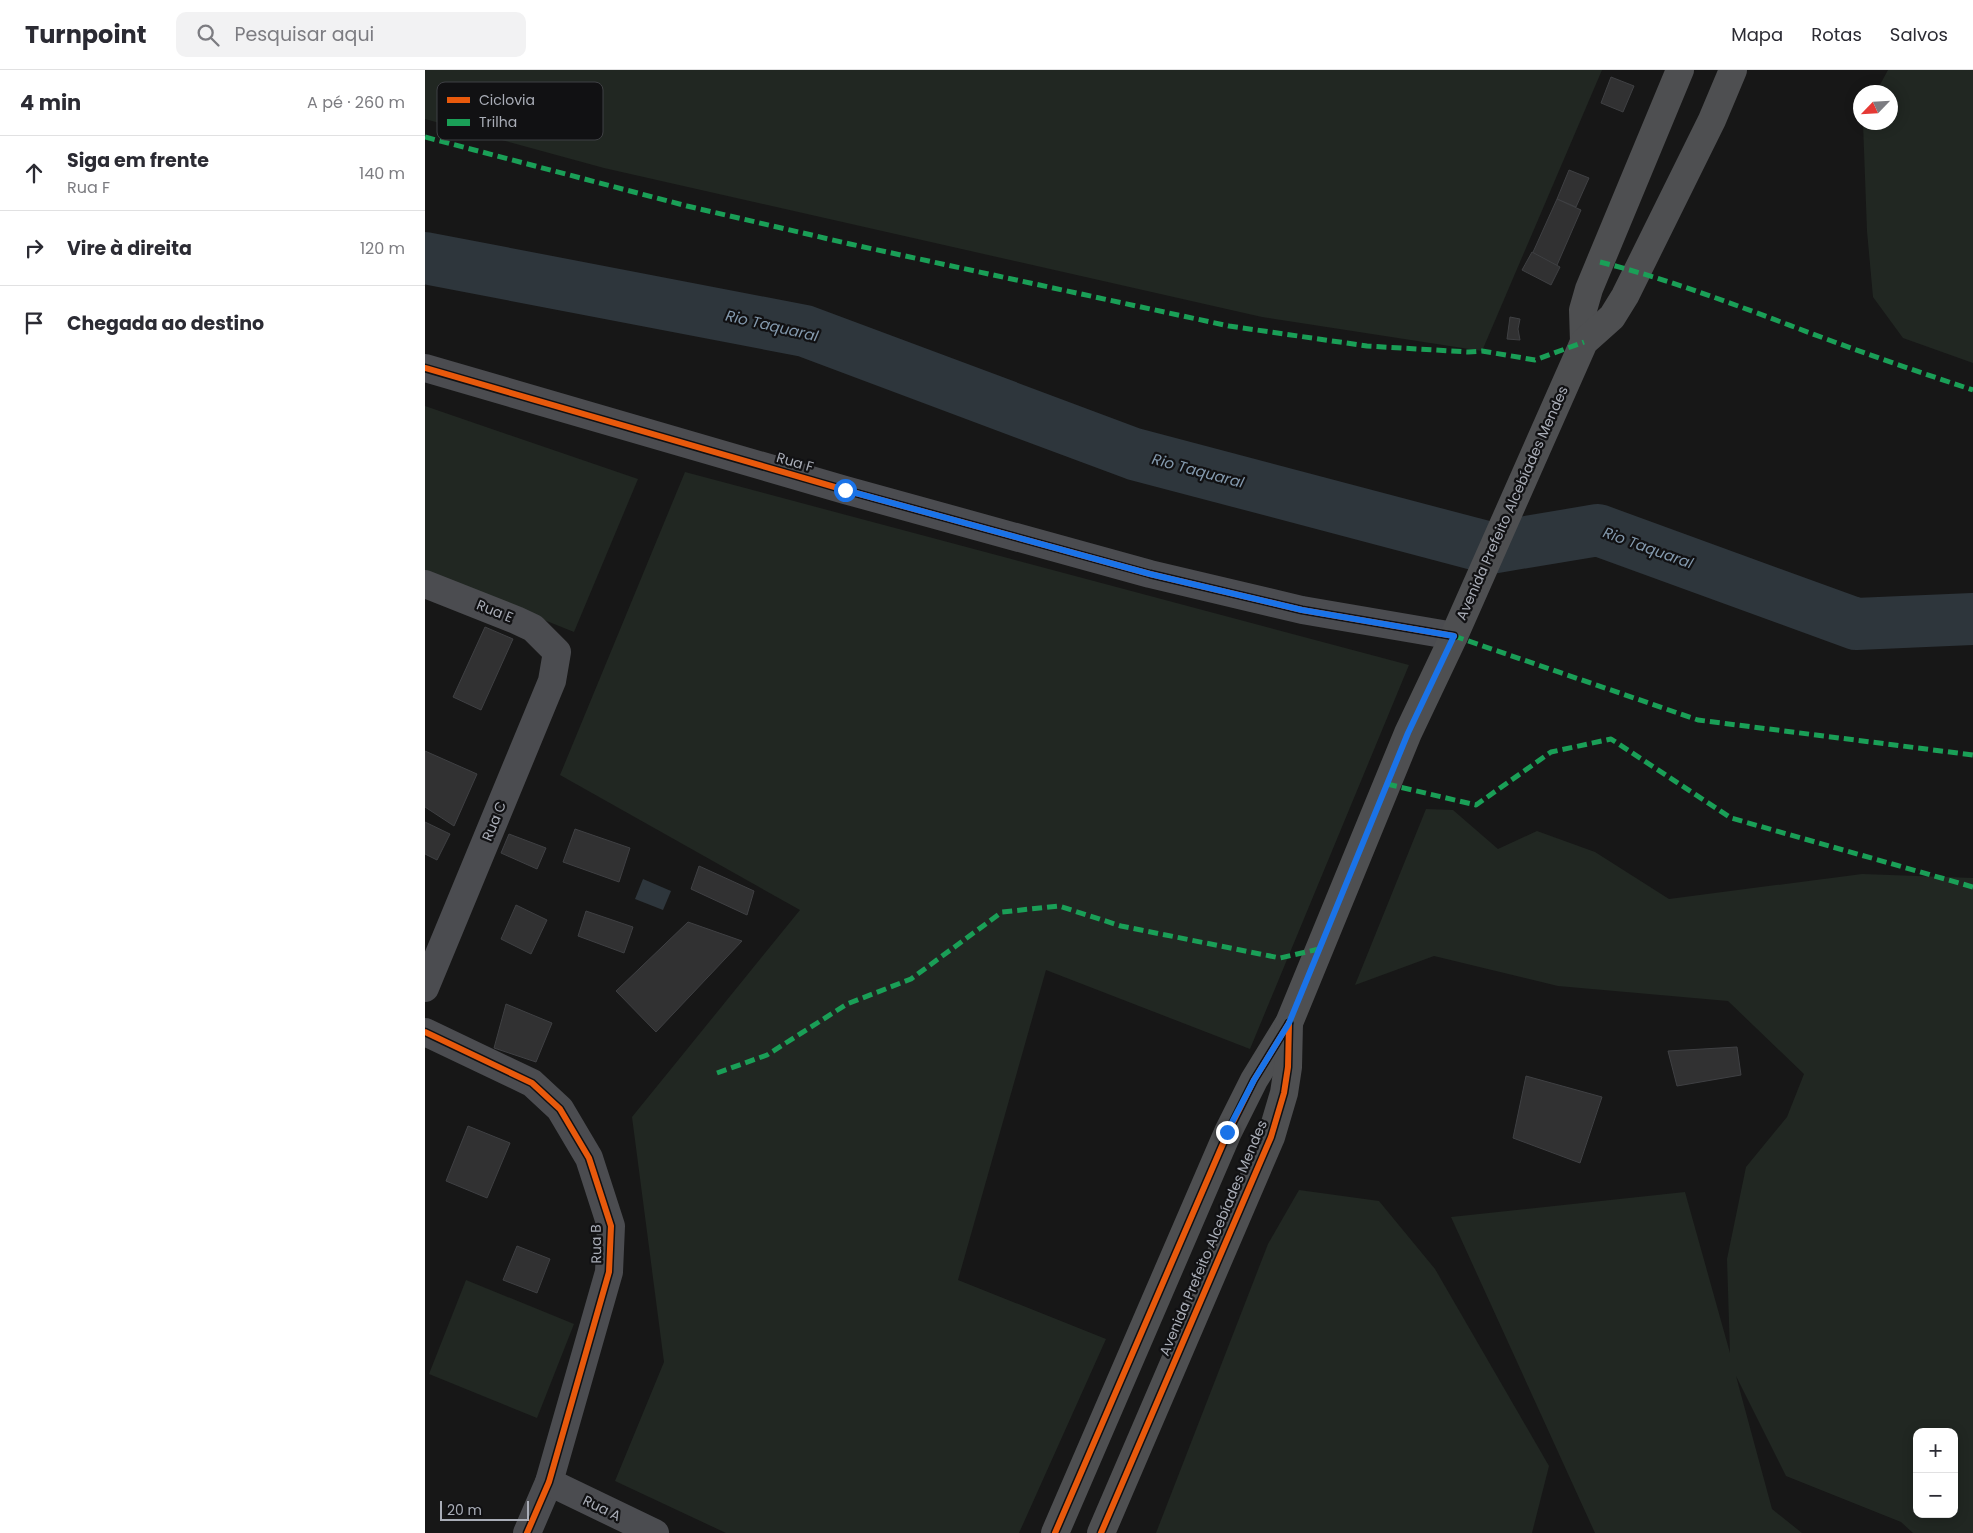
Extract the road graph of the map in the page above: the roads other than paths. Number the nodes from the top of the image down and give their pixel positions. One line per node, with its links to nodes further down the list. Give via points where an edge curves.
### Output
1 (1680, 70): 3 (main road, Avenida Prefeito Alcebíades Mendes, via 1589,290 1583,310)
2 (1733, 70): 3 (main road, Avenida Prefeito Alcebíades Mendes, via 1712,120 1625,296 1612,317)
3 (1584, 342): 6 (main road, Avenida Prefeito Alcebíades Mendes)
4 (425, 368): 6 (street, Rua F, via 845,490 1150,574 1302,610)
5 (425, 584): 7 (street, Rua E, via 533,628)
6 (1456, 631): 9 (main road, Avenida Prefeito Alcebíades Mendes, via 1408,733)
7 (557, 652): 8 (street, Rua C, via 552,681)
8 (425, 988)
9 (1289, 1023): 11 (main road, Avenida Prefeito Alcebíades Mendes); 12 (main road, Avenida Prefeito Alcebíades Mendes)
10 (425, 1032): 13 (street, Rua B, via 532,1083 561,1109 589,1158 611,1226 609,1272)
11 (1254, 1080): 12 (main road, via 1267,1076 1277,1082); 16 (main road, Avenida Prefeito Alcebíades Mendes, via 1227,1132)
12 (1284, 1093): 17 (main road, Avenida Prefeito Alcebíades Mendes, via 1271,1137)
13 (549, 1482): 14 (street, Rua B); 15 (street, Rua A)
14 (527, 1533)
15 (655, 1533)
16 (1055, 1533)
17 (1101, 1533)

